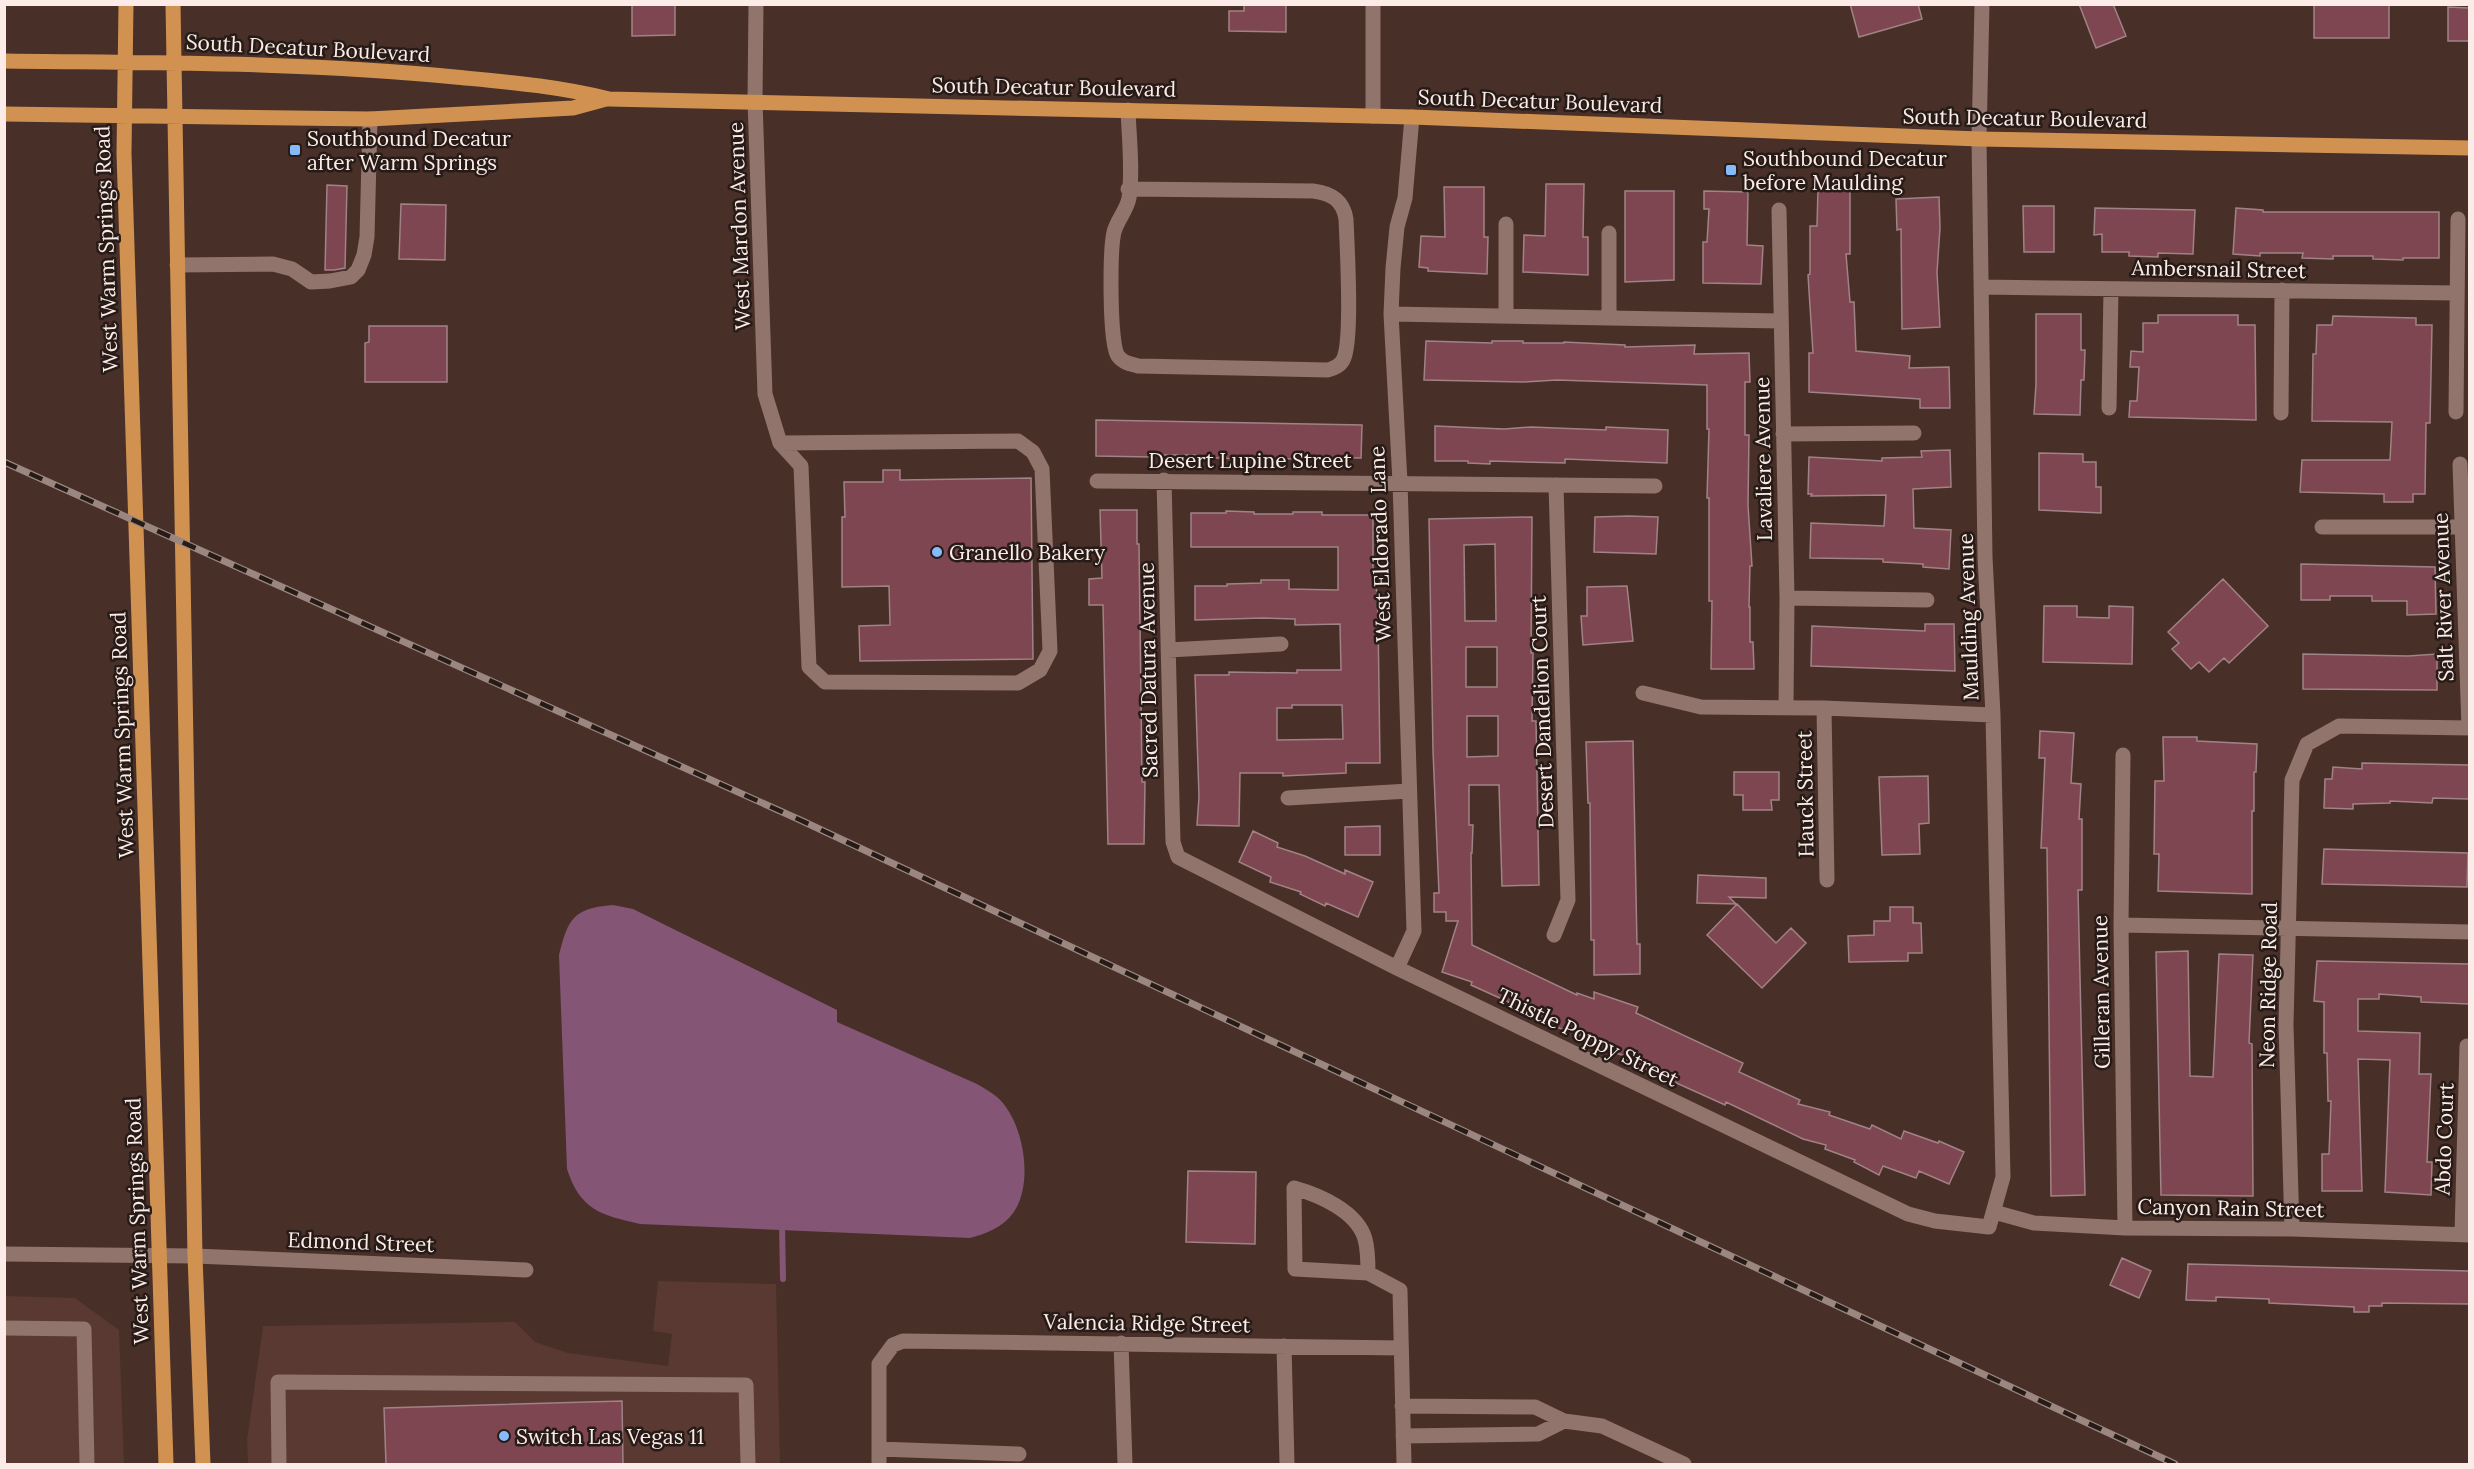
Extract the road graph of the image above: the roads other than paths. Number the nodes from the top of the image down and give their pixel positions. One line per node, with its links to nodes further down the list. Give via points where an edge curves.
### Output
1 (126, 4): 7 (main road, West Warm Springs Road)
2 (173, 4): 8 (main road)
3 (756, 4): 10 (street, West Mardon Avenue)
4 (1373, 4): 14 (street)
5 (1982, 4): 18 (street, Maulding Avenue)
6 (4, 61): 7 (main road, South Decatur Boulevard)
7 (124, 62): 8 (main road, South Decatur Boulevard); 13 (main road, West Warm Springs Road)
8 (174, 63): 9 (main road, South Decatur Boulevard, via 394,71 572,89); 16 (main road)
9 (609, 99): 10 (main road, South Decatur Boulevard); 17 (main road, South Decatur Boulevard, via 573,108)
10 (755, 101): 11 (main road, South Decatur Boulevard); 39 (street, West Mardon Avenue, via 765,394)
11 (1128, 110): 14 (main road, South Decatur Boulevard); 20 (street)
12 (4, 114): 13 (main road, South Decatur Boulevard)
13 (124, 116): 16 (main road, South Decatur Boulevard); 75 (main road, West Warm Springs Road)
14 (1373, 116): 15 (main road, South Decatur Boulevard)
15 (1412, 117): 18 (main road, South Decatur Boulevard); 30 (street, West Eldorado Lane, via 1405,198 1397,227)
16 (175, 118): 17 (main road, South Decatur Boulevard); 25 (main road)
17 (370, 119): 25 (street, via 366,246 358,270 351,277 311,282 292,269 273,264)
18 (1979, 139): 19 (main road, South Decatur Boulevard); 26 (street, Maulding Avenue)
19 (2469, 148)
20 (1128, 189): 20 (street, via 1129,198 1111,246 1113,333 1119,357 1127,364 1328,370 1340,365 1348,337 1346,219 1343,208 1331,194)
21 (1779, 210): 33 (street, Lavaliere Avenue)
22 (2458, 219): 29 (street)
23 (1506, 224): 31 (street)
24 (1609, 233): 32 (street)
25 (177, 265): 74 (main road)
26 (1982, 286): 27 (street, Ambersnail Street); 55 (street, Maulding Avenue, via 1985,546)
27 (2111, 289): 28 (street, Ambersnail Street); 34 (street)
28 (2282, 290): 29 (street, Ambersnail Street); 36 (street)
29 (2456, 293): 35 (street)
30 (1391, 314): 31 (street); 43 (street, West Eldorado Lane)
31 (1506, 316): 32 (street)
32 (1609, 318): 33 (street)
33 (1781, 321): 38 (street, Lavaliere Avenue)
34 (2109, 408)
35 (2456, 412)
36 (2281, 413)
37 (1914, 433): 38 (street)
38 (1783, 434): 48 (street, Lavaliere Avenue)
39 (780, 443): 39 (street, via 1018,441 1033,452 1042,469 1050,651 1040,670 1018,683 825,682 809,667 801,466)
40 (2460, 464): 47 (street, Salt River Avenue)
41 (1164, 480): 42 (street, Desert Lupine Street); 43 (street, Desert Lupine Street); 51 (street, Sacred Datura Avenue)
42 (1097, 481)
43 (1400, 482): 44 (street, Desert Lupine Street); 58 (street, West Eldorado Lane)
44 (1556, 485): 45 (street, Desert Lupine Street); 65 (street, Desert Dandelion Court, via 1568,900)
45 (1655, 486)
46 (2322, 527): 47 (street)
47 (2462, 527): 56 (street, Salt River Avenue)
48 (1787, 598): 49 (street); 53 (street, Lavaliere Avenue)
49 (1927, 600)
50 (1281, 644): 51 (street)
51 (1168, 650): 60 (street, Sacred Datura Avenue, via 1173,842)
52 (1643, 693): 53 (street, Hauck Street, via 1701,707)
53 (1786, 707): 54 (street, Hauck Street)
54 (1824, 708): 55 (street, Hauck Street); 61 (street, Hauck Street)
55 (1993, 715): 68 (street, Maulding Avenue, via 2003,1177)
56 (2469, 728): 63 (street, Neon Ridge Road, via 2339,726 2307,744 2292,780)
57 (2123, 755): 62 (street, Gilleran Avenue)
58 (1409, 791): 59 (street); 66 (street, West Eldorado Lane, via 1413,932)
59 (1288, 798)
60 (1178, 857): 66 (street, Thistle Poppy Street)
61 (1827, 880)
62 (2121, 925): 63 (street); 70 (street, Gilleran Avenue)
63 (2290, 928): 64 (street); 71 (street, Neon Ridge Road, via 2286,1024)
64 (2469, 932)
65 (1554, 935)
66 (1397, 968): 69 (street, Thistle Poppy Street, via 1908,1214)
67 (2467, 1046): 72 (street, Abdo Court)
68 (1994, 1212): 69 (street, Maulding Avenue); 70 (street, Canyon Rain Street, via 2034,1223)
69 (1989, 1227)
70 (2125, 1228): 71 (street, Canyon Rain Street)
71 (2292, 1229): 72 (street, Canyon Rain Street)
72 (2466, 1234)
73 (4, 1254): 75 (street, Edmond Street)
74 (195, 1256): 75 (street, Edmond Street); 76 (street, Edmond Street); 91 (main road)
75 (160, 1257): 90 (main road, West Warm Springs Road)
76 (526, 1270)
77 (1368, 1273): 77 (street, via 1295,1269 1294,1188 1314,1193 1347,1214 1365,1238); 81 (street, via 1400,1290)
78 (4, 1328): 89 (street, via 84,1329)
79 (1121, 1343): 80 (street, Valencia Ridge Street); 88 (street, Valencia Ridge Street, via 919,1340 893,1345 879,1364); 94 (street)
80 (1284, 1346): 81 (street, Valencia Ridge Street); 95 (street)
81 (1401, 1348): 82 (street)
82 (1402, 1407): 83 (street); 86 (street)
83 (1494, 1407): 84 (street, via 1535,1407); 85 (street)
84 (1564, 1421): 85 (street, via 1538,1434); 97 (street, via 1602,1426)
85 (1495, 1433): 86 (street)
86 (1403, 1436): 96 (street)
87 (1019, 1454): 88 (street)
88 (879, 1457)
89 (87, 1464)
90 (166, 1464)
91 (203, 1464)
92 (279, 1464): 93 (street, via 278,1382 746,1385)
93 (748, 1464)
94 (1125, 1464)
95 (1287, 1464)
96 (1404, 1464)
97 (1683, 1464)

